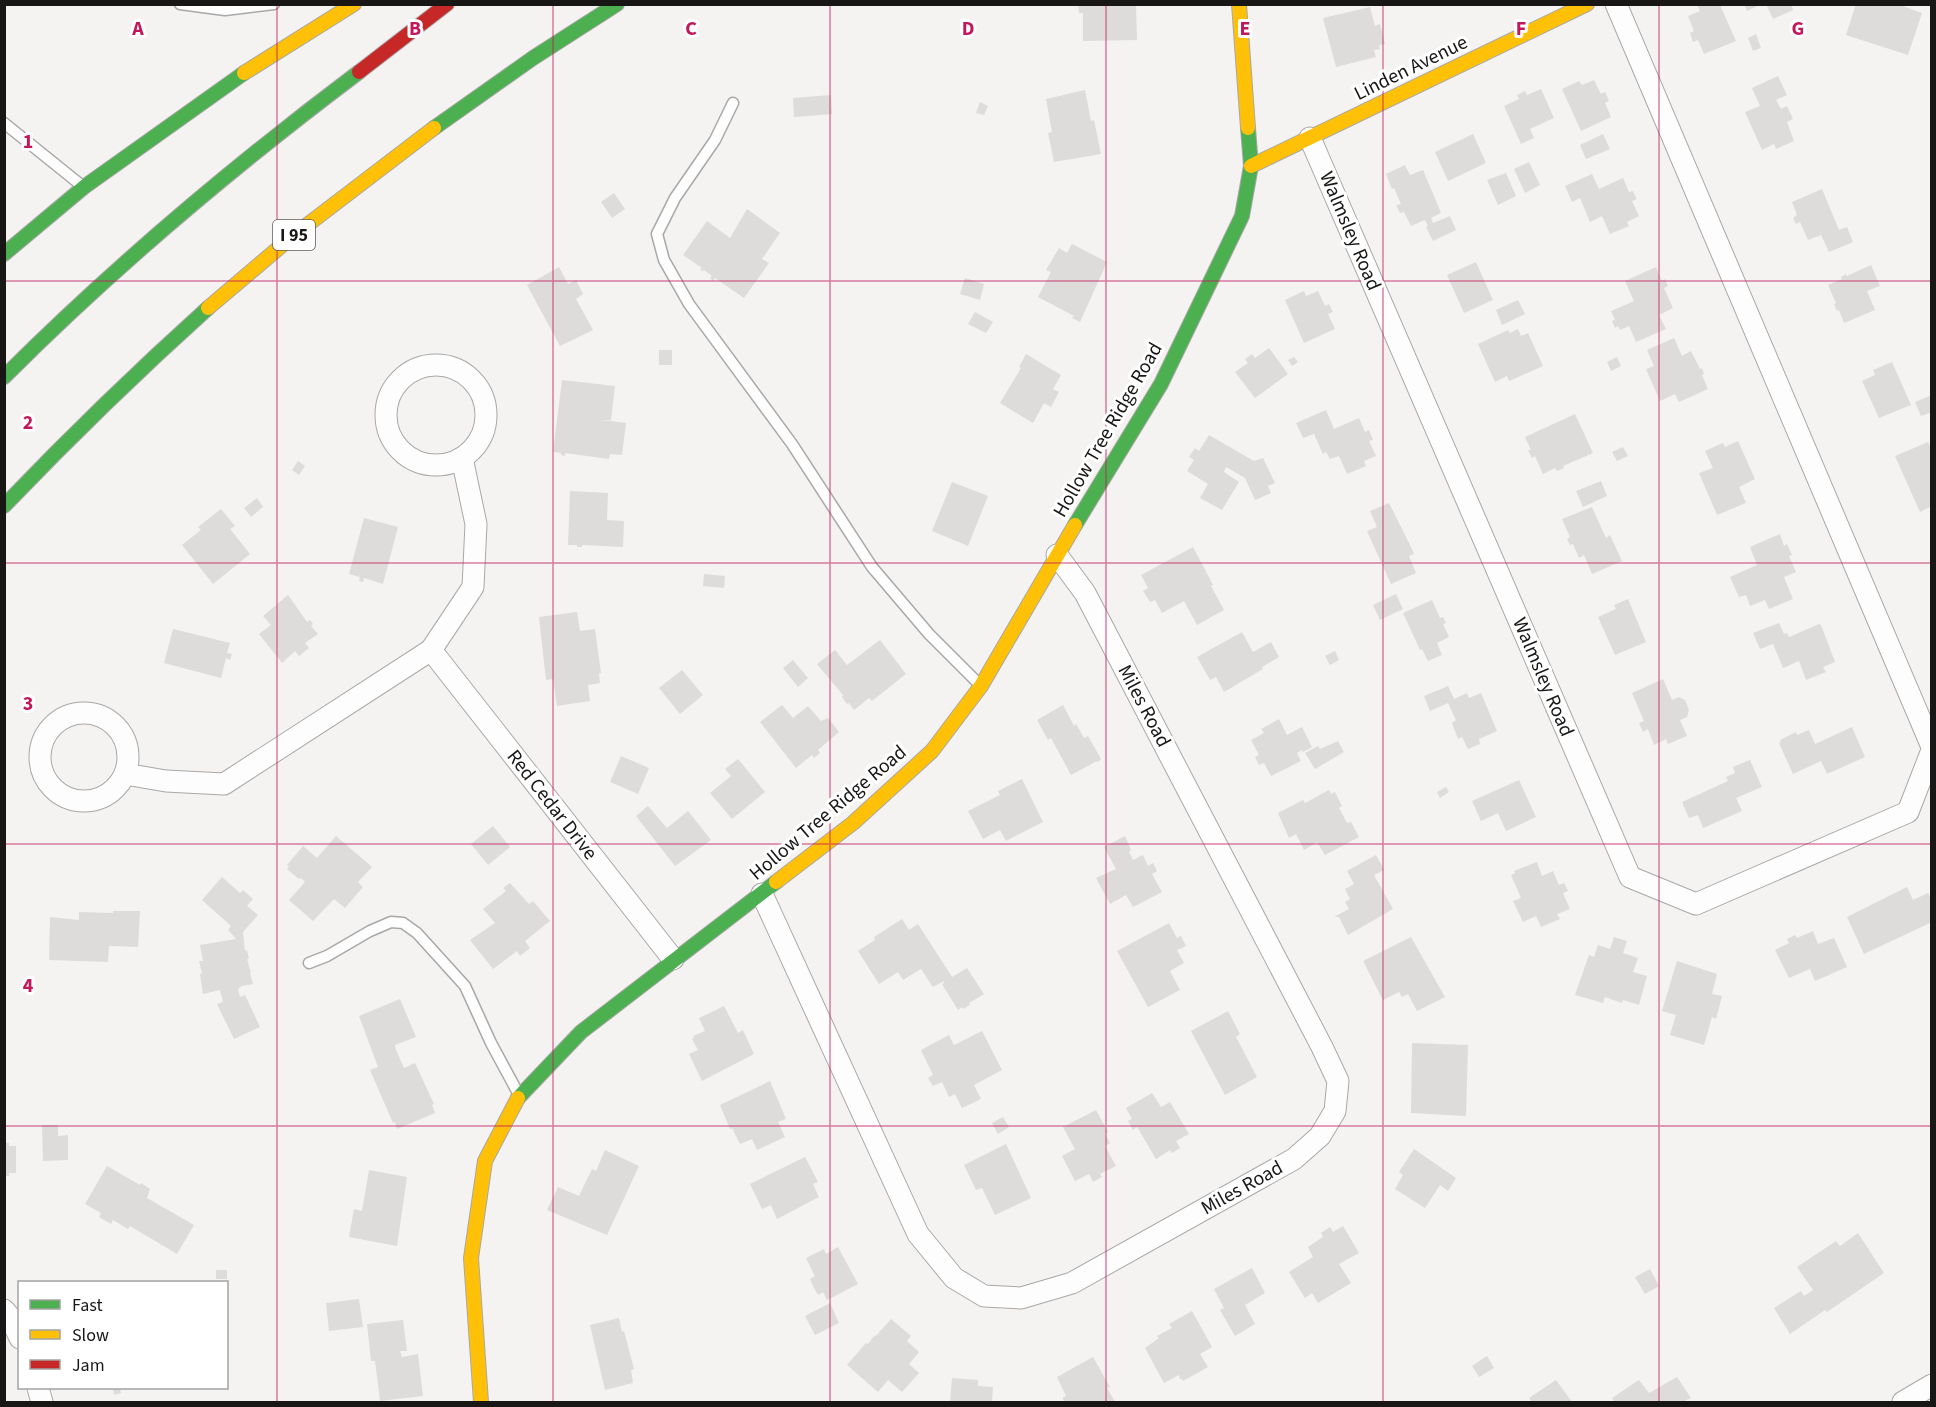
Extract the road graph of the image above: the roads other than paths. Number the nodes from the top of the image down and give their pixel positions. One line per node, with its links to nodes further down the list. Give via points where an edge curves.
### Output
1 (180, 4): 2 (lane, via 225,10)
2 (274, 4)
3 (354, 4): 13 (main road, via 224,86)
4 (447, 4): 15 (main road, via 170,222)
5 (617, 4): 17 (main road, I 95, via 415,141 268,256 112,396)
6 (1239, 4): 12 (main road, Hollow Tree Ridge Road)
7 (1587, 4): 11 (main road, Linden Avenue)
8 (1616, 4): 21 (street, Walmsley Road)
9 (733, 103): 20 (lane, via 657,234 664,260 689,304 792,444 872,567 929,634)
10 (4, 123): 13 (lane)
11 (1310, 138): 12 (main road, Linden Avenue); 21 (street, Walmsley Road, via 1630,877 1696,904 1908,812)
12 (1251, 166): 18 (main road, Hollow Tree Ridge Road, via 1242,216 1161,384)
13 (84, 187): 14 (main road)
14 (4, 254)
15 (4, 377)
16 (462, 458): 16 (street, via 445,464 426,464 409,457 395,444 387,428 391,392 402,377 418,367 436,364 454,368 470,378 481,392 486,410 484,428 476,445); 19 (street, via 476,524 473,588)
17 (4, 506)
18 (1057, 555): 20 (main road, Hollow Tree Ridge Road); 23 (street, Miles Road, via 1085,593 1338,1081 1335,1112 1320,1136 1294,1159 1072,1283 1021,1298 984,1296 954,1278 918,1234)
19 (431, 650): 22 (street, via 224,783 166,781); 24 (street, Red Cedar Drive)
20 (981, 686): 23 (main road, Hollow Tree Ridge Road, via 932,751 854,823)
21 (1932, 748)
22 (125, 774): 22 (street, via 126,744 119,730 94,713 78,712 64,717 51,726 43,739 39,754 41,770 48,783 66,797 89,801 104,796)
23 (762, 894): 24 (main road, Hollow Tree Ridge Road)
24 (673, 960): 26 (main road, Hollow Tree Ridge Road, via 581,1032)
25 (309, 963): 26 (lane, via 391,922 404,923 465,986)
26 (519, 1096): 30 (main road, Hollow Tree Ridge Road, via 485,1161 471,1258)
27 (4, 1310): 28 (street)
28 (18, 1334)
29 (1932, 1385): 31 (street)
30 (481, 1402)
31 (1903, 1402)

